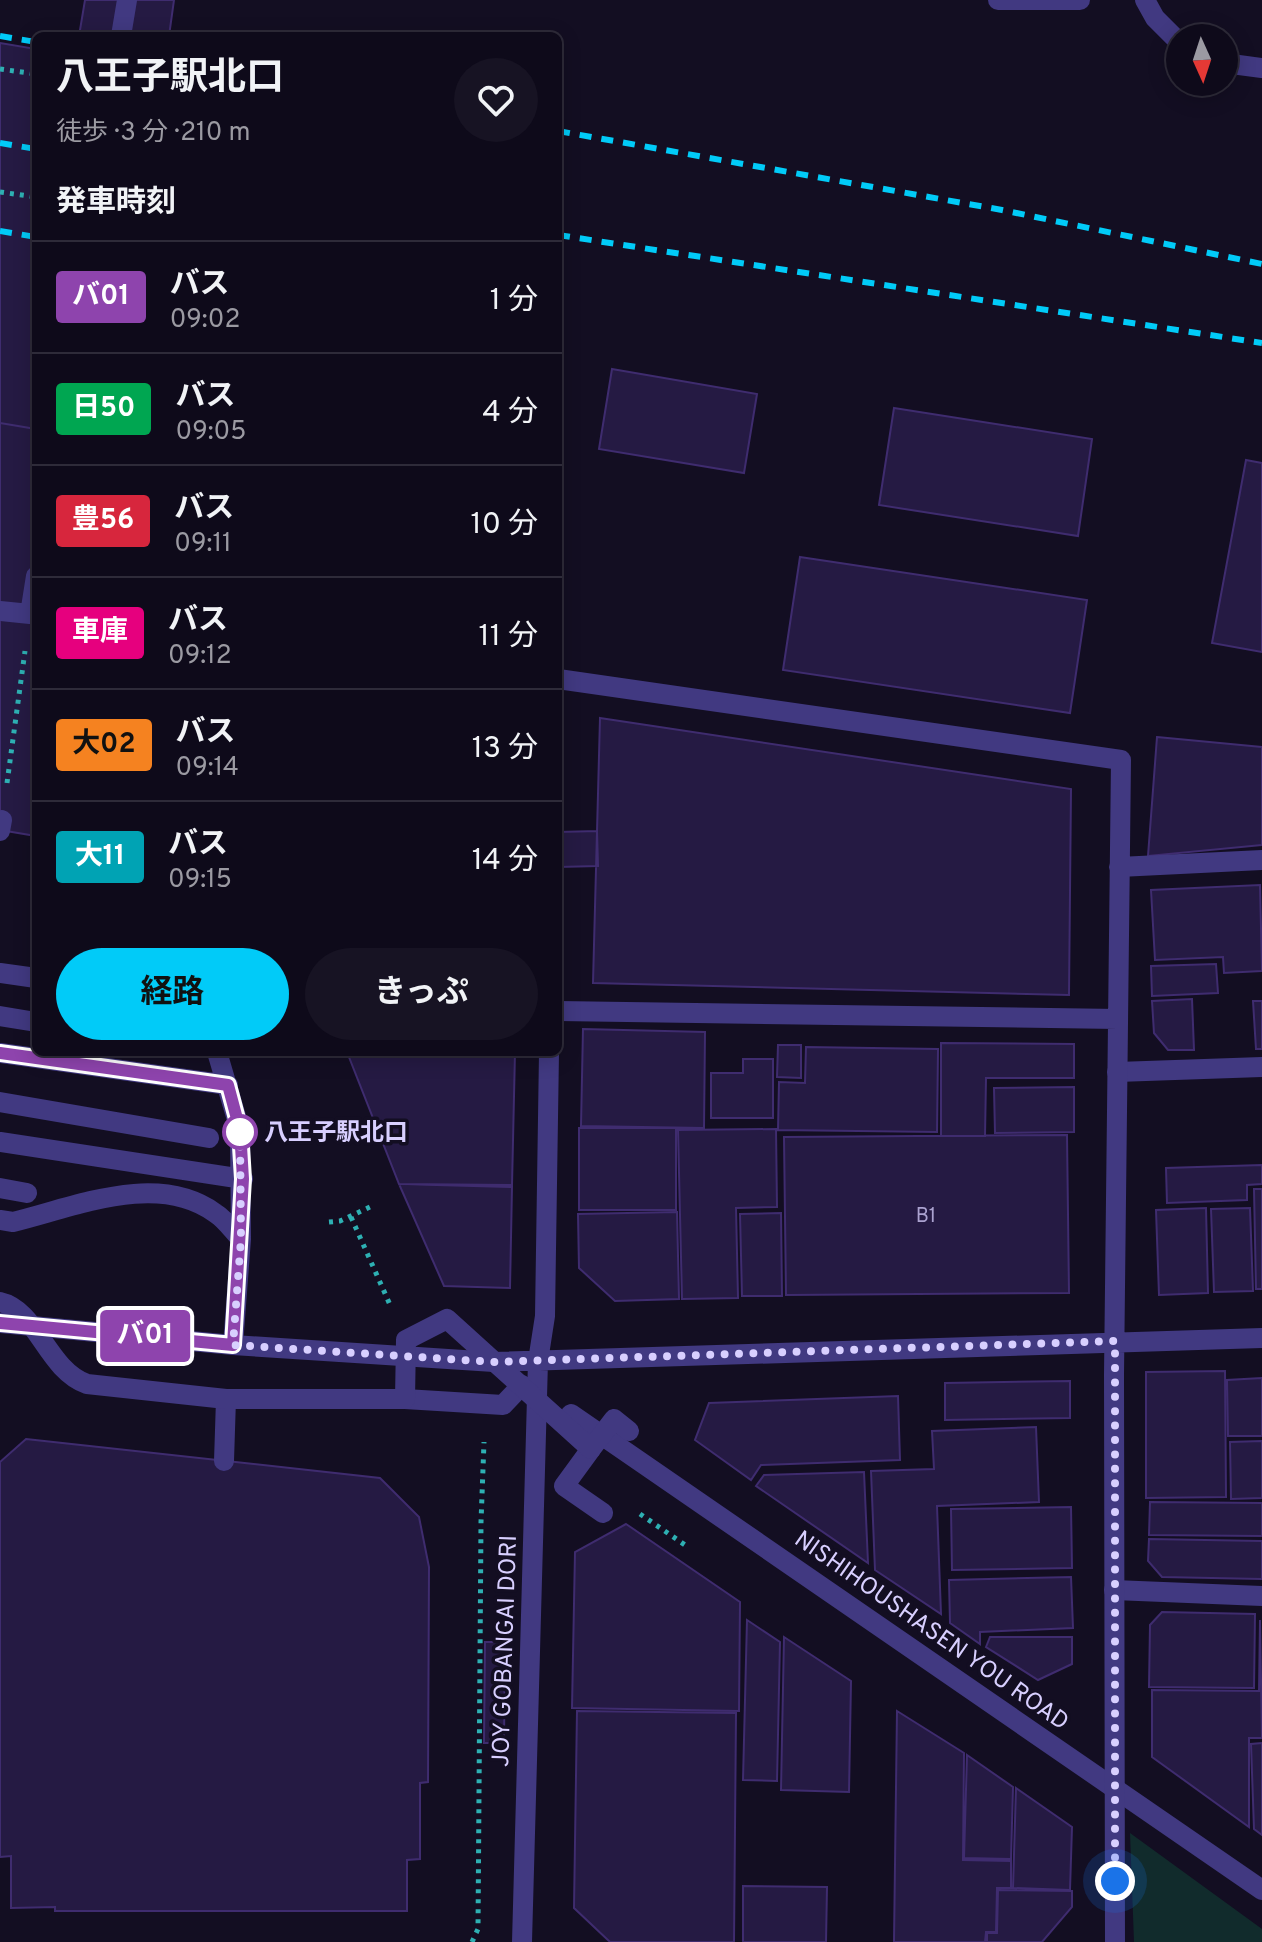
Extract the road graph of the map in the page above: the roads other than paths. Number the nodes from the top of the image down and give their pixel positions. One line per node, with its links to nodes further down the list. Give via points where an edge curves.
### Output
1 (127, 0): 6 (street)
2 (998, 0): 3 (street)
3 (1080, 0)
4 (1145, 0): 5 (street)
5 (1166, 29)
6 (122, 32)
7 (1238, 65): 8 (street)
8 (1262, 68)
9 (32, 601): 10 (street, via 30,614)
10 (0, 611)
11 (562, 680): 13 (street, via 1121,760)
12 (1262, 860): 13 (street)
13 (1119, 867): 18 (street)
14 (0, 973): 15 (street)
15 (32, 977)
16 (562, 1011): 18 (street)
17 (0, 1016): 19 (street)
18 (1118, 1019): 24 (street)
19 (32, 1021)
20 (0, 1053): 25 (street)
21 (218, 1056): 25 (street)
22 (549, 1056): 39 (street, JOY GOBANGAI DORI, via 545,1316)
23 (1262, 1067): 24 (street)
24 (1117, 1072): 37 (street)
25 (228, 1085): 29 (street, via 240,1130)
26 (0, 1102): 27 (street)
27 (209, 1138)
28 (0, 1142): 29 (street)
29 (243, 1179): 33 (street)
30 (0, 1188): 31 (street)
31 (27, 1193)
32 (0, 1220): 33 (street, via 13,1222 135,1192 191,1200 217,1213)
33 (241, 1239): 38 (street)
34 (0, 1302): 41 (street, bridge, via 19,1312 73,1379)
35 (0, 1323): 38 (street)
36 (1262, 1338): 37 (street)
37 (1115, 1341): 39 (street); 48 (street)
38 (233, 1345): 39 (street)
39 (538, 1361): 52 (street, JOY GOBANGAI DORI)
40 (522, 1385): 42 (street, via 503,1405); 42 (street, bridge, via 447,1319 406,1340); 45 (street, bridge)
41 (226, 1399): 42 (street, bridge); 46 (street)
42 (405, 1399)
43 (571, 1414): 50 (street, NISHIHOUSHASEN YOU ROAD)
44 (629, 1431): 45 (street, bridge, via 614,1419)
45 (591, 1449): 47 (street, via 583,1474 564,1486)
46 (224, 1461)
47 (603, 1513)
48 (1114, 1590): 49 (street); 50 (street)
49 (1262, 1596)
50 (1116, 1788): 51 (street, NISHIHOUSHASEN YOU ROAD); 53 (street)
51 (1262, 1890)
52 (522, 1942)
53 (1115, 1942)

